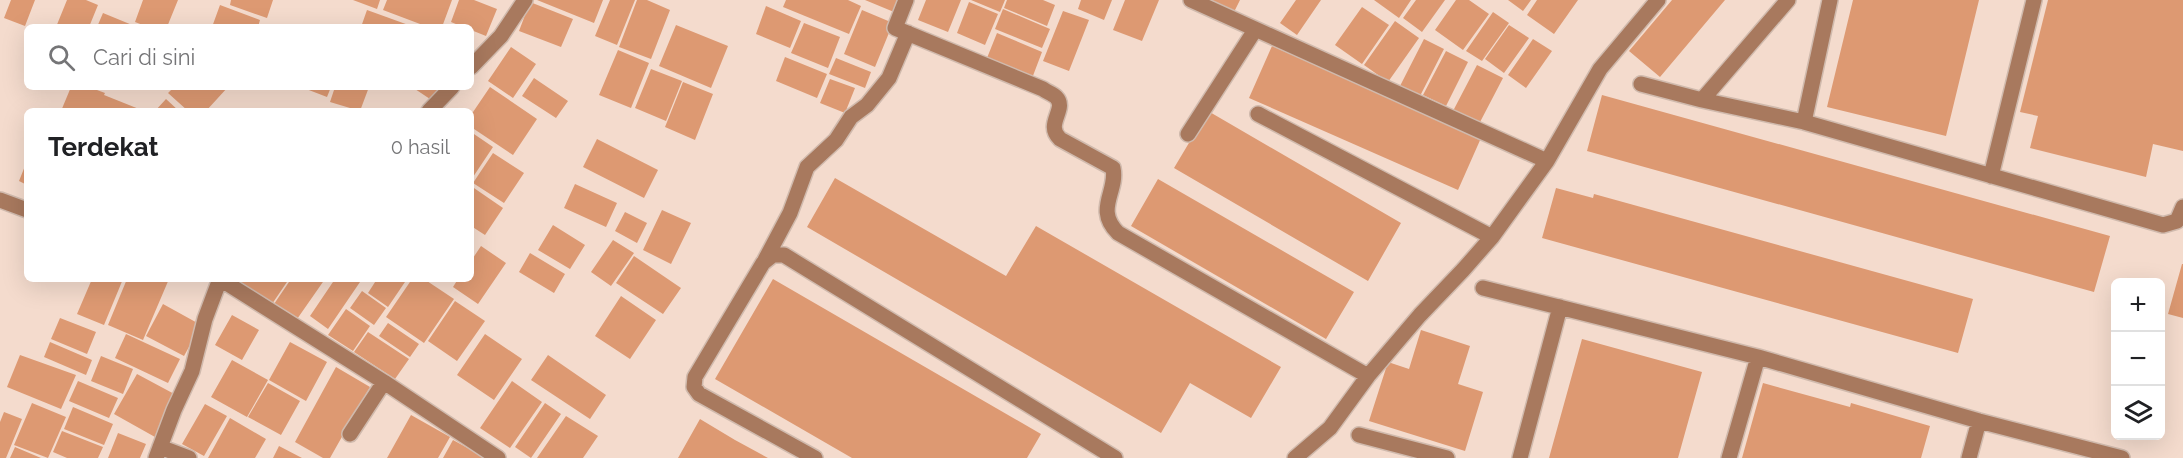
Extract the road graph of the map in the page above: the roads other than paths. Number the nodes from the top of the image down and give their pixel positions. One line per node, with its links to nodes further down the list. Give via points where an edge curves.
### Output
1 (525, 0): 10 (street, via 501,36)
2 (906, 0): 9 (street, via 895,28)
3 (1191, 0): 8 (street)
4 (1658, 0): 18 (street, via 1600,69)
5 (1788, 0): 13 (street)
6 (1830, 0): 16 (street)
7 (2034, 0): 19 (street)
8 (1256, 30): 17 (street); 18 (street)
9 (908, 33): 24 (street, via 889,78 867,105 851,117 836,141 807,167 790,213); 30 (street, via 1058,98 1054,134 1113,168 1107,207 1111,226 1118,233)
10 (474, 64)
11 (1641, 84): 13 (street)
12 (449, 90): 14 (street)
13 (1702, 100): 16 (street)
14 (432, 108)
15 (1258, 114): 23 (street)
16 (1804, 122): 19 (street)
17 (1188, 134)
18 (1547, 162): 23 (street)
19 (1990, 176): 21 (street, via 2163,225 2177,220)
20 (0, 200): 22 (street)
21 (2183, 207)
22 (24, 209)
23 (1492, 237): 30 (street)
24 (763, 263): 38 (street, via 695,377 694,387 699,394); 39 (street, via 773,255 784,255)
25 (219, 282): 35 (street, via 192,371)
26 (225, 282): 31 (street)
27 (1483, 288): 28 (street)
28 (1560, 307): 29 (street); 42 (street)
29 (1758, 357): 32 (street); 43 (street)
30 (1368, 376): 40 (street, via 1330,428)
31 (384, 382): 33 (street); 37 (street)
32 (1979, 421): 44 (street); 45 (street)
33 (350, 434)
34 (1359, 435): 41 (street)
35 (158, 452): 36 (street)
36 (189, 458)
37 (498, 458)
38 (815, 458)
39 (1115, 458)
40 (1295, 458)
41 (1447, 458)
42 (1520, 458)
43 (1729, 458)
44 (1969, 458)
45 (2122, 458)

